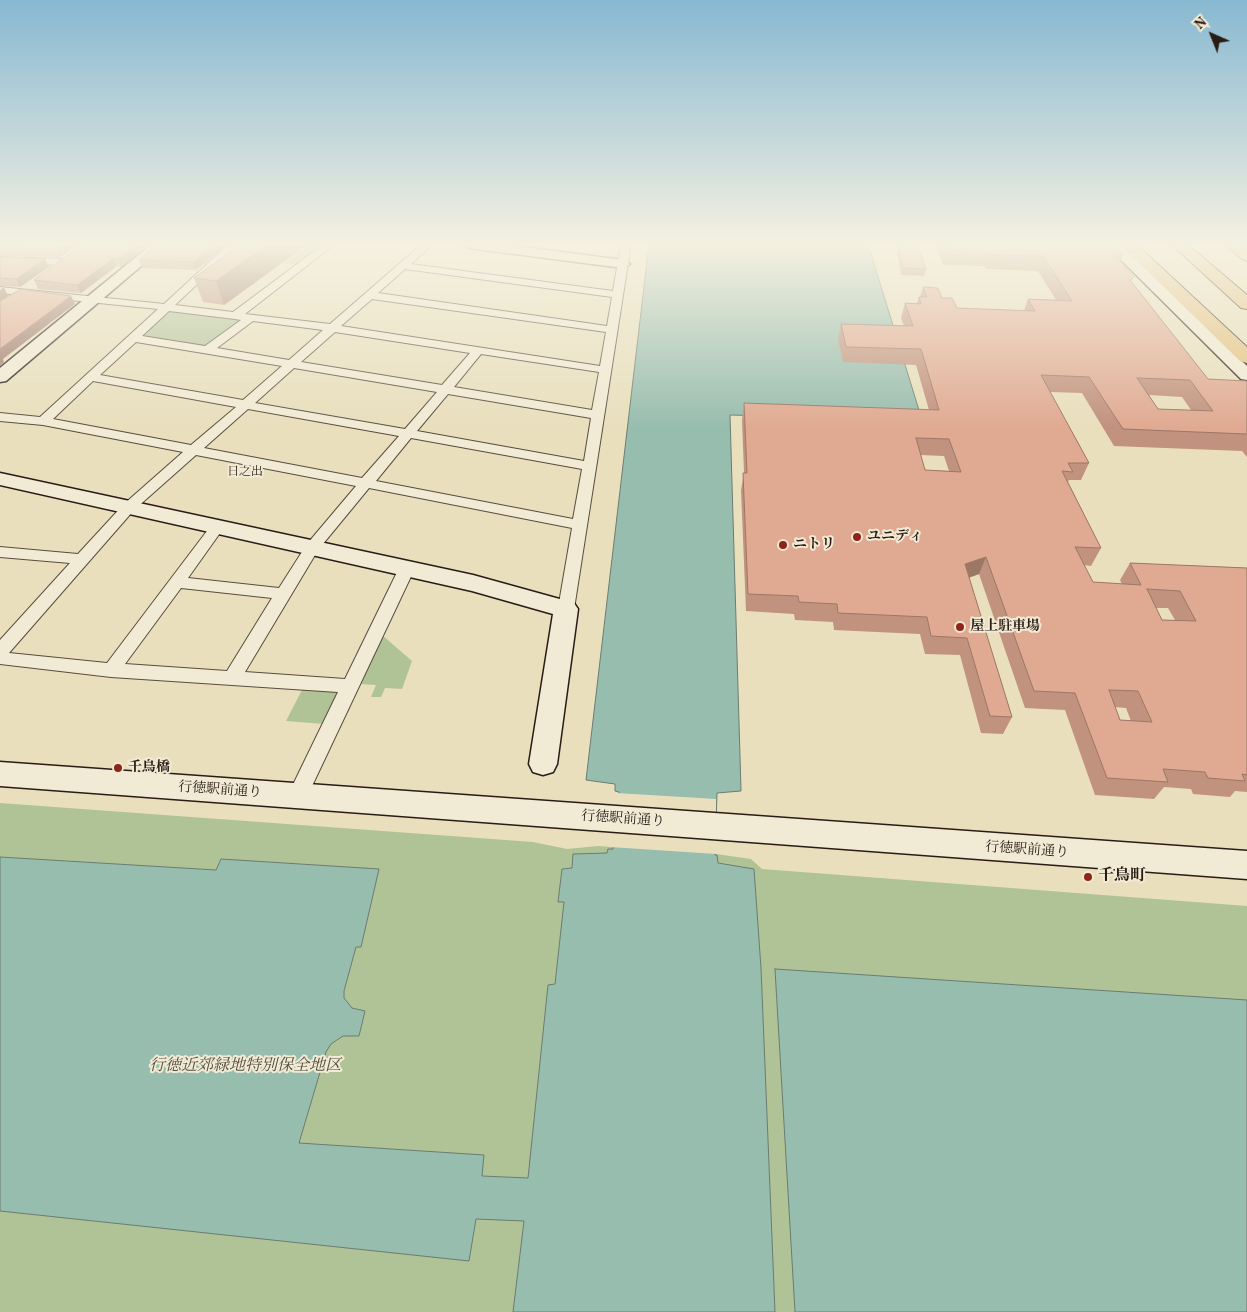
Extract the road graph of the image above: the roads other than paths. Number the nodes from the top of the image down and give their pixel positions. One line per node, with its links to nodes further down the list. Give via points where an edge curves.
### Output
1 (86, 305): 23 (street)
2 (152, 305): 10 (street)
3 (249, 305): 11 (street)
4 (358, 305): 13 (street)
5 (440, 305): 14 (street)
6 (617, 305): 14 (street)
7 (1175, 305): 22 (street)
8 (1192, 305): 19 (highway)
9 (1210, 305): 16 (highway)
10 (166, 307): 11 (street); 15 (street)
11 (235, 316): 12 (street)
12 (250, 318): 13 (street); 17 (street)
13 (332, 328): 18 (street); 20 (street)
14 (613, 330): 21 (street)
15 (134, 338): 17 (street); 24 (street)
16 (1247, 338)
17 (208, 350): 20 (street)
18 (478, 351): 21 (street); 25 (street)
19 (1247, 357)
20 (292, 364): 25 (street); 26 (street)
21 (606, 370): 27 (street)
22 (1247, 375)
23 (0, 377)
24 (91, 377): 26 (street); 29 (street)
25 (445, 389): 27 (street); 30 (street)
26 (245, 404): 30 (street); 31 (street)
27 (599, 415): 32 (street)
28 (0, 417): 29 (street)
29 (43, 421): 31 (street)
30 (408, 433): 32 (street); 34 (street)
31 (194, 450): 34 (street); 35 (street)
32 (590, 466): 36 (street)
33 (0, 479): 35 (street)
34 (366, 484): 36 (street); 38 (street)
35 (129, 507): 37 (street); 40 (street)
36 (580, 525): 44 (street)
37 (218, 526): 38 (street); 42 (street)
38 (312, 547): 41 (street); 43 (street)
39 (0, 552): 40 (street)
40 (80, 559): 45 (street)
41 (406, 568): 44 (street); 49 (street)
42 (176, 582): 43 (street); 47 (street)
43 (283, 594): 48 (street)
44 (566, 609): 50 (street)
45 (0, 651)
46 (0, 658): 47 (street)
47 (111, 670): 48 (street)
48 (232, 678): 49 (street)
49 (350, 686): 52 (street)
50 (543, 764)
51 (0, 774): 52 (street, 行徳駅前通り)
52 (297, 797): 53 (street, 行徳駅前通り)
53 (1247, 865)

